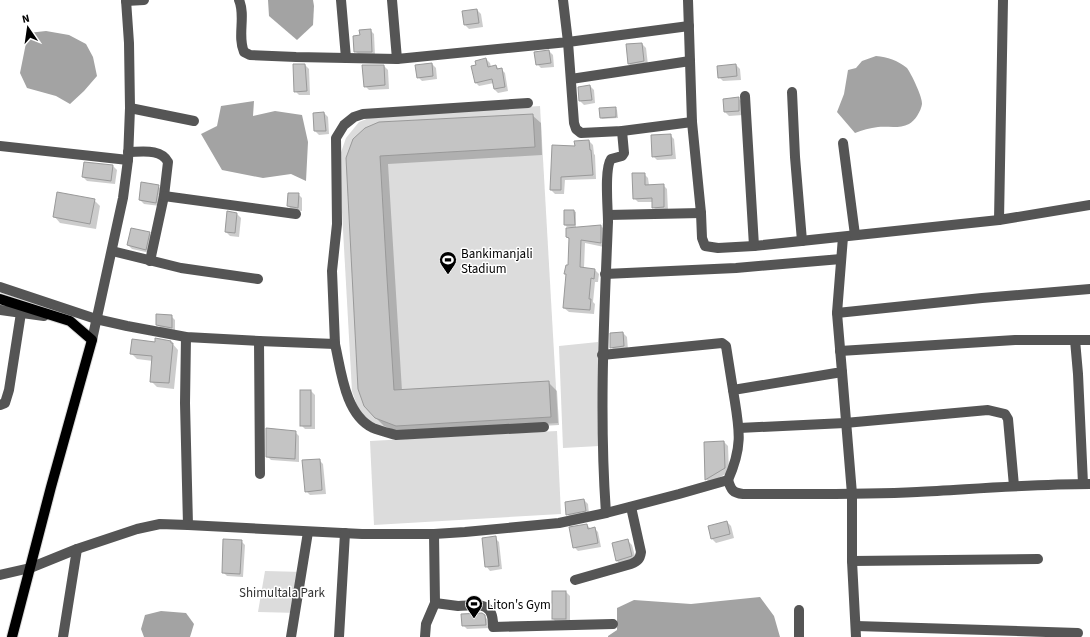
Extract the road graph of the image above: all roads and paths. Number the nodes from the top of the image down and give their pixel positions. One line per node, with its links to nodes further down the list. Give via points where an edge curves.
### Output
1 (126, 0): 2 (street); 18 (street)
2 (144, 0)
3 (240, 0): 11 (street, via 244,52 273,56)
4 (341, 0): 11 (street)
5 (392, 0): 12 (street)
6 (563, 0): 10 (street)
7 (688, 0): 9 (street)
8 (1003, 0): 30 (street)
9 (689, 26): 10 (street); 13 (street)
10 (568, 42): 12 (street); 14 (street)
11 (346, 58): 12 (street)
12 (397, 59)
13 (690, 61): 14 (street); 20 (street)
14 (572, 79): 21 (street, via 576,129 589,134)
15 (792, 92): 33 (street)
16 (745, 96): 34 (street)
17 (528, 103): 53 (street, via 362,114 344,125 336,138 336,224 332,271)
18 (130, 108): 19 (street); 24 (street)
19 (194, 121)
20 (692, 122): 21 (street); 27 (street)
21 (622, 130): 29 (street, via 624,154 611,159 609,163)
22 (843, 143): 31 (street)
23 (0, 146): 24 (street)
24 (128, 156): 25 (street, via 156,153 166,158 168,162); 35 (street, via 123,198)
25 (164, 196): 28 (street); 37 (street)
26 (1090, 205): 30 (street)
27 (701, 213): 29 (street); 34 (street, via 702,238 705,246)
28 (296, 214)
29 (608, 215): 38 (street)
30 (999, 220): 31 (street)
31 (855, 235): 32 (street)
32 (843, 236): 33 (street); 36 (street)
33 (802, 241): 34 (street)
34 (754, 246)
35 (112, 251): 37 (street); 47 (street)
36 (841, 258): 38 (street, via 736,268); 45 (street)
37 (150, 261): 39 (street)
38 (605, 274): 55 (street)
39 (258, 279)
40 (0, 287): 47 (street)
41 (1090, 289): 45 (street)
42 (0, 299): 46 (main road)
43 (0, 310): 44 (street)
44 (21, 313): 46 (street); 58 (street, via 9,390 5,403)
45 (837, 313): 54 (street)
46 (60, 318): 49 (main road, via 70,321)
47 (96, 319): 48 (street); 49 (street)
48 (186, 337): 52 (street); 69 (street)
49 (92, 340): 76 (main road)
50 (1075, 340): 51 (street); 54 (street, via 1014,340); 64 (street)
51 (1090, 340)
52 (258, 341): 53 (street); 62 (street)
53 (335, 344): 60 (street, via 348,399 362,421 373,428 396,435)
54 (840, 351): 56 (street)
55 (602, 355): 57 (street, via 722,343 727,350); 68 (street)
56 (842, 372): 57 (street); 59 (street)
57 (733, 390): 61 (street)
58 (0, 404)
59 (845, 423): 61 (street); 65 (street, via 988,410 1005,414 1008,419); 66 (street)
60 (544, 427)
61 (739, 428): 63 (street, via 737,456)
62 (260, 474)
63 (728, 480): 66 (street, via 731,490 743,494); 67 (street)
64 (1086, 484): 65 (street)
65 (1014, 486): 66 (street)
66 (852, 494): 75 (street)
67 (631, 507): 68 (street); 78 (street, via 641,552 638,561)
68 (606, 513): 72 (street, via 559,523)
69 (188, 525): 70 (street); 73 (street, via 149,526)
70 (308, 532): 71 (street); 87 (street)
71 (345, 533): 72 (street); 88 (street)
72 (434, 534): 79 (street)
73 (77, 549): 76 (street); 86 (street)
74 (1038, 559): 75 (street)
75 (852, 561): 82 (street)
76 (30, 568): 77 (street); 85 (main road)
77 (0, 575)
78 (575, 580)
79 (435, 603): 83 (street, via 457,606 481,604 487,607 493,621); 89 (street, via 426,624)
80 (799, 610): 90 (street)
81 (612, 624): 83 (street)
82 (856, 626): 84 (street); 91 (street)
83 (493, 632)
84 (1078, 633)
85 (12, 637)
86 (63, 637)
87 (291, 637)
88 (339, 637)
89 (425, 637)
90 (799, 637)
91 (856, 637)

